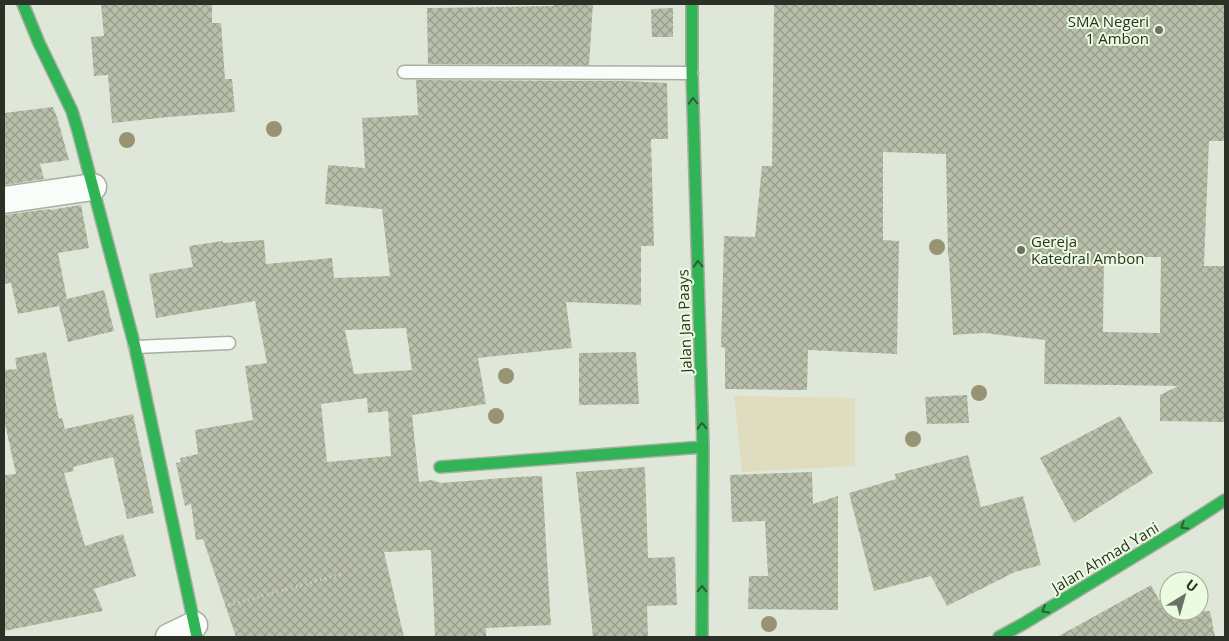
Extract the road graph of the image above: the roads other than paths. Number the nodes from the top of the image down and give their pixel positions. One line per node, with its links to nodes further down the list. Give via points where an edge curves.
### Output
1 (23, 4): 5 (main road, via 72,111)
2 (692, 4): 4 (main road, Jalan Jan Paays)
3 (404, 72): 4 (lane)
4 (692, 73): 9 (main road, Jalan Jan Paays, one-way to 4)
5 (94, 187): 6 (street); 8 (main road)
6 (4, 200)
7 (229, 342): 8 (lane)
8 (135, 348): 12 (main road)
9 (703, 447): 10 (main road); 14 (main road, Jalan Jan Paays, one-way to 9)
10 (440, 467)
11 (1225, 500): 15 (main road, Jalan Ahmad Yani, one-way to 15)
12 (194, 626): 13 (street)
13 (170, 637)
14 (702, 637)
15 (999, 637)

